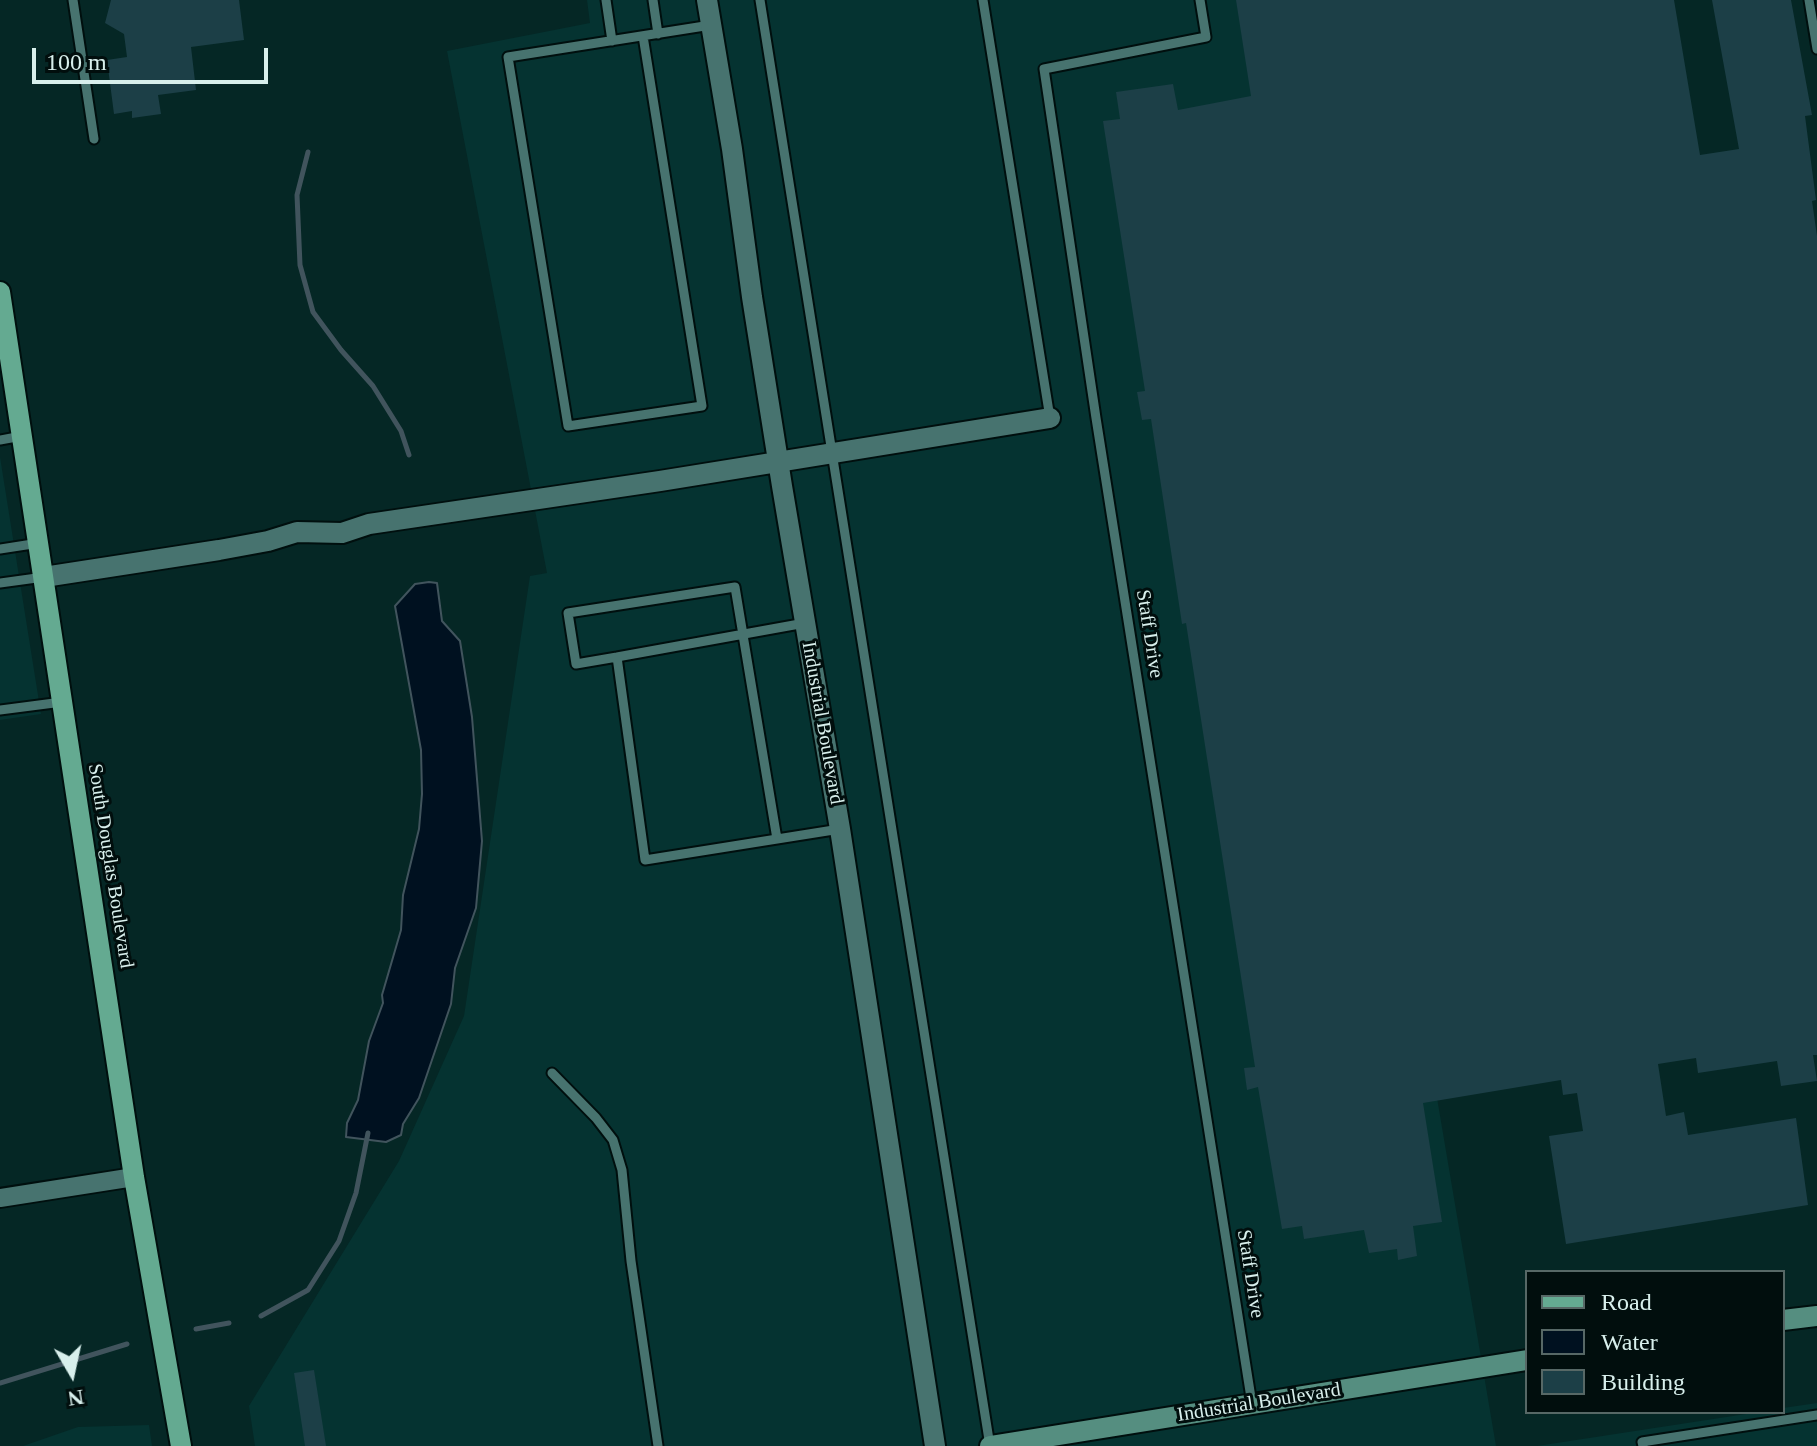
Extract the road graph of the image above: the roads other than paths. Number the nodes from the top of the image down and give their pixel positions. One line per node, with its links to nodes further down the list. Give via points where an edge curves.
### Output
1 (73, 0): 14 (lane)
2 (606, 0): 12 (lane)
3 (653, 0): 10 (lane)
4 (707, 0): 9 (street, Industrial Boulevard)
5 (760, 0): 21 (lane)
6 (983, 0): 17 (lane)
7 (1200, 0): 39 (lane, Staff Drive, via 1206,37 1044,69)
8 (1809, 0): 13 (lane)
9 (711, 25): 10 (lane); 20 (street, Industrial Boulevard)
10 (658, 34): 11 (lane)
11 (643, 36): 12 (lane); 12 (lane, via 702,406 568,426 508,57)
12 (612, 41)
13 (1817, 49)
14 (94, 139)
15 (0, 292): 16 (main road, South Douglas Boulevard)
16 (5, 355): 18 (main road, South Douglas Boulevard)
17 (1049, 410): 21 (street)
18 (22, 436): 19 (lane); 22 (main road, South Douglas Boulevard)
19 (0, 440)
20 (778, 461): 21 (street); 24 (street, via 369,524 342,533 297,532 219,550); 26 (street, Industrial Boulevard)
21 (833, 461): 44 (lane)
22 (39, 543): 23 (lane); 24 (main road, South Douglas Boulevard)
23 (0, 549)
24 (44, 577): 25 (lane); 29 (main road, South Douglas Boulevard)
25 (0, 583)
26 (805, 623): 27 (lane); 31 (street, Industrial Boulevard)
27 (742, 634): 28 (lane); 28 (lane, via 735,587 568,613 576,664); 32 (lane)
28 (617, 657): 32 (lane, via 645,860)
29 (62, 702): 30 (lane); 34 (main road, South Douglas Boulevard)
30 (0, 710)
31 (840, 829): 32 (lane); 43 (street, Industrial Boulevard)
32 (777, 839)
33 (552, 1073): 42 (lane, via 613,1140 622,1170)
34 (134, 1177): 35 (street); 41 (main road, South Douglas Boulevard)
35 (0, 1198)
36 (1817, 1316): 37 (main road)
37 (1785, 1320)
38 (1525, 1360): 39 (main road, Industrial Boulevard)
39 (1252, 1404): 44 (main road, Industrial Boulevard)
40 (1817, 1415): 45 (lane, via 1642,1442)
41 (181, 1446)
42 (658, 1446)
43 (935, 1446)
44 (990, 1446)
45 (1643, 1446)

